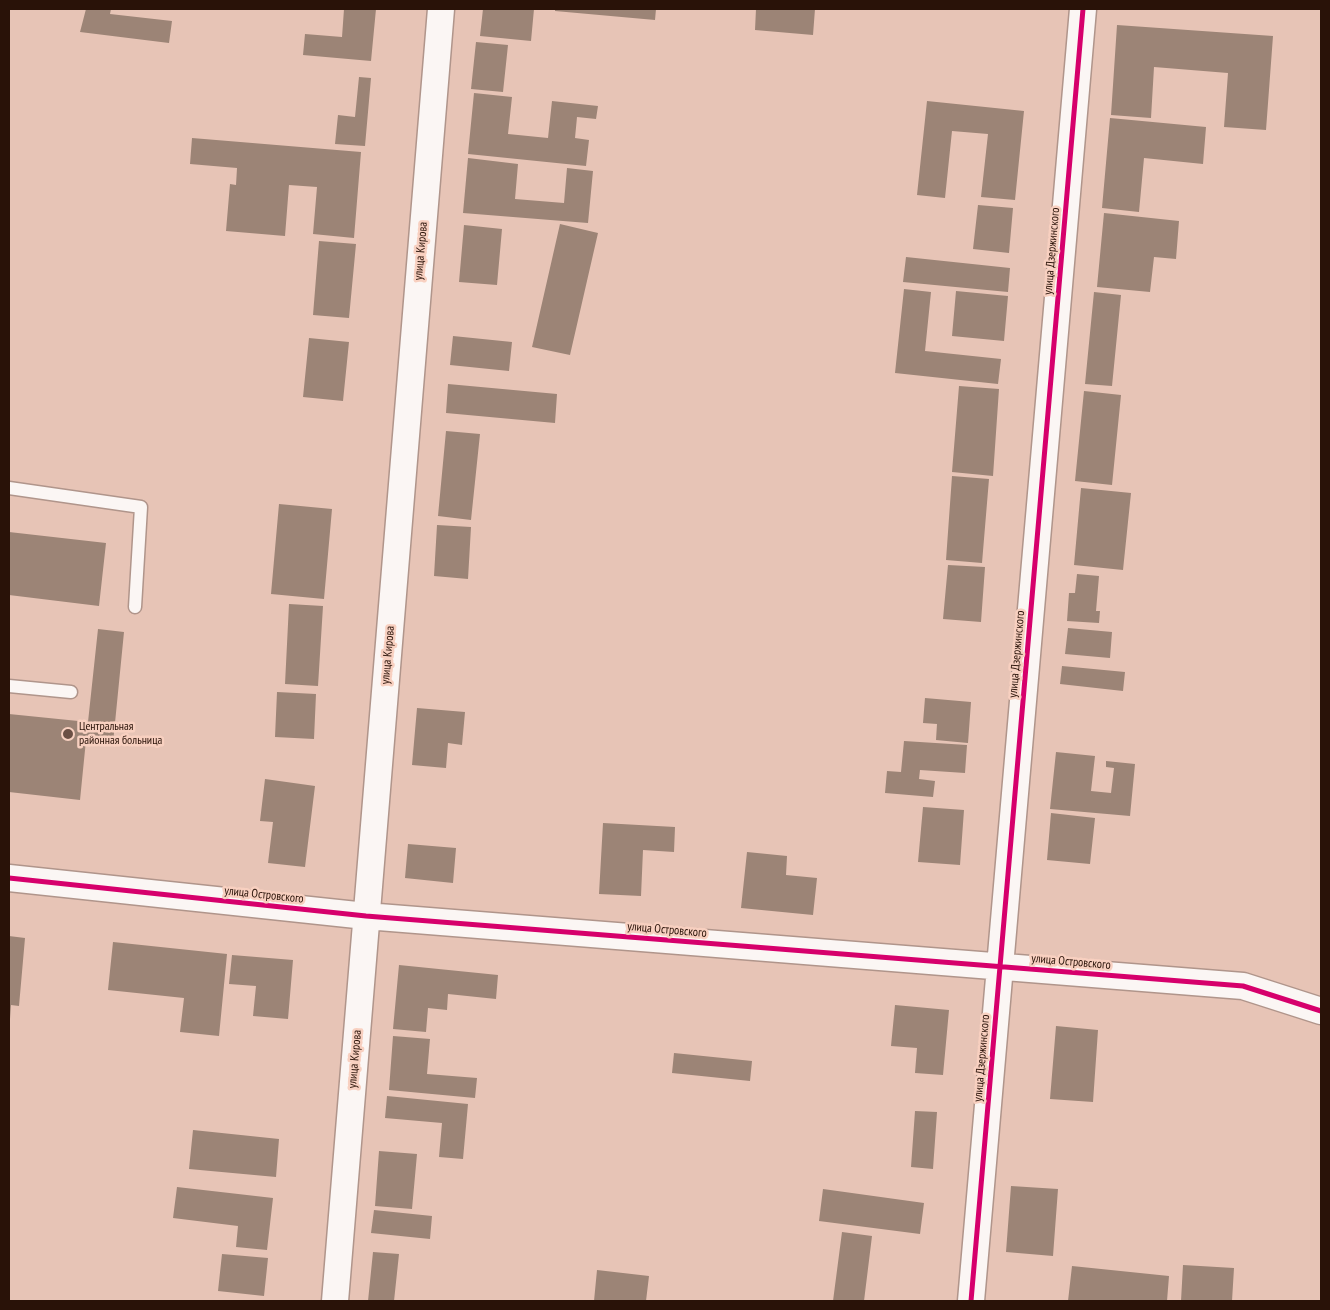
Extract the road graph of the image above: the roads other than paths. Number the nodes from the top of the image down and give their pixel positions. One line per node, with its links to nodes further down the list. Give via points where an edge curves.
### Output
1 (441, 9): 8 (street, улица Кирова)
2 (1084, 9): 9 (street, улица Дзержинского)
3 (9, 488): 4 (lane, via 141,507)
4 (135, 608)
5 (9, 686): 6 (lane)
6 (71, 692)
7 (9, 878): 8 (street, улица Островского)
8 (366, 916): 9 (street, улица Островского); 11 (street, улица Кирова)
9 (1000, 966): 10 (street, улица Островского, via 1243,986); 12 (street, улица Дзержинского)
10 (1321, 1011)
11 (335, 1301)
12 (970, 1301)

